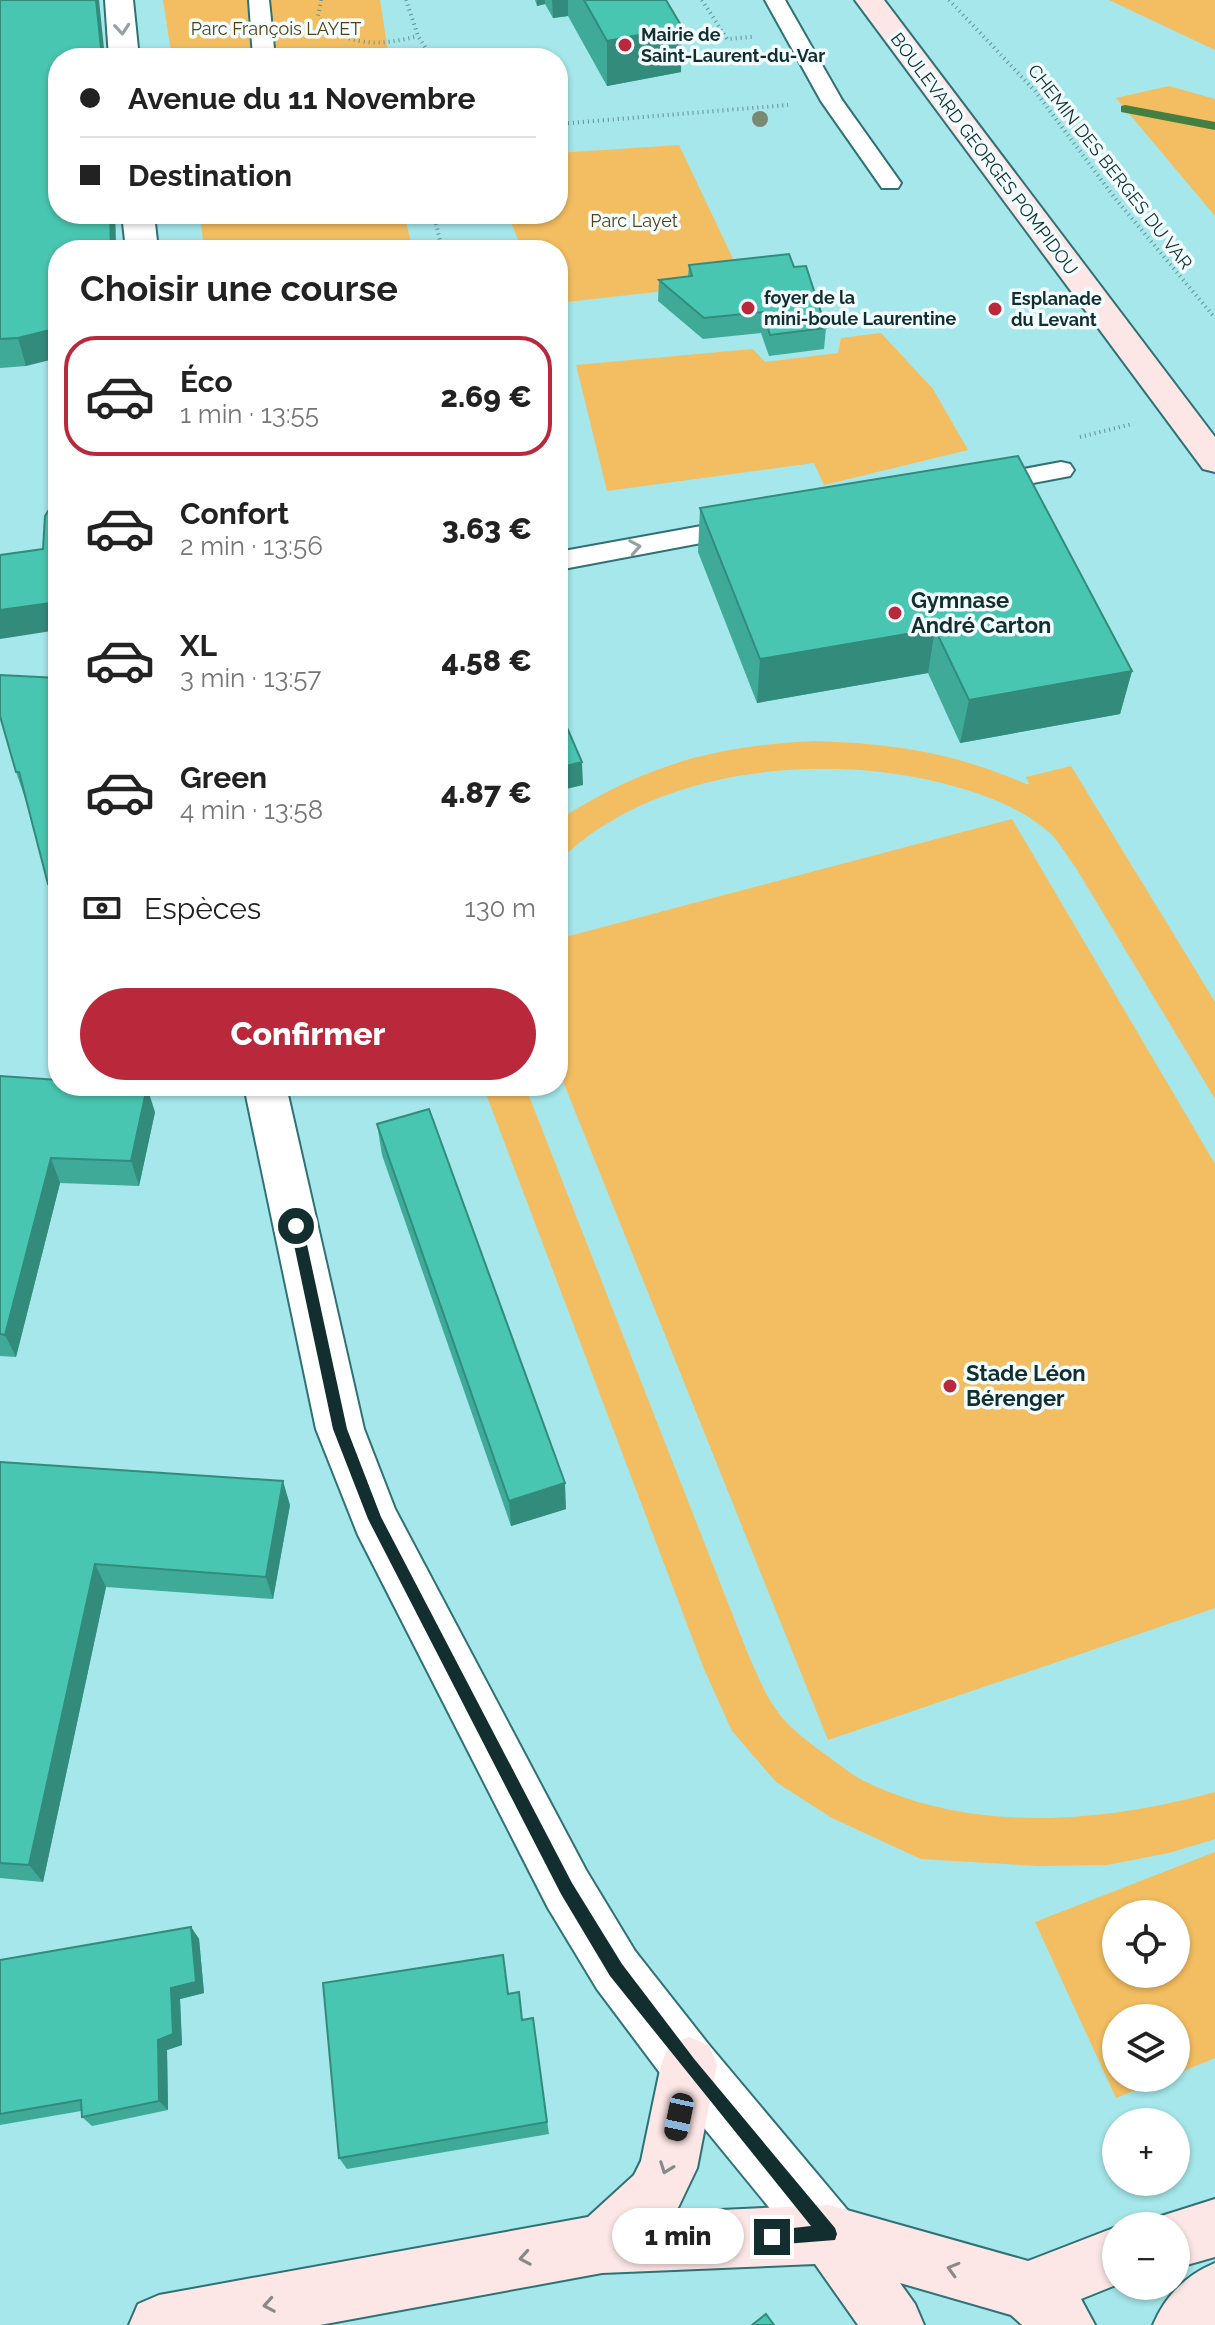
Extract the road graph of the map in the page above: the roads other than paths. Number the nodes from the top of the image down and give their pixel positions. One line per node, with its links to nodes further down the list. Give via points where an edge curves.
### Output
1 (119, 0): 5 (street, one-way to 5)
2 (259, 0): 6 (lane)
3 (775, 0): 7 (lane, via 832,101)
4 (869, 0): 8 (main road, BOULEVARD GEORGES POMPIDOU)
5 (123, 48)
6 (263, 48)
7 (890, 183)
8 (1215, 461)
9 (1061, 470): 10 (lane)
10 (960, 488)
11 (759, 525): 12 (lane, one-way to 11)
12 (568, 559)
13 (267, 1096): 14 (street, via 340,1429 375,1519 567,1889 616,1970)
14 (689, 2065): 16 (street); 18 (main road, one-way to 18, via 668,2168 654,2195)
15 (1215, 2228): 17 (main road)
16 (829, 2234): 18 (main road); 21 (main road, one-way to 16); 23 (main road)
17 (1190, 2235)
18 (602, 2244): 22 (main road, one-way to 22)
19 (1102, 2266): 21 (main road)
20 (1215, 2292): 24 (main road)
21 (1036, 2313)
22 (159, 2325)
23 (894, 2325)
24 (1183, 2325)

